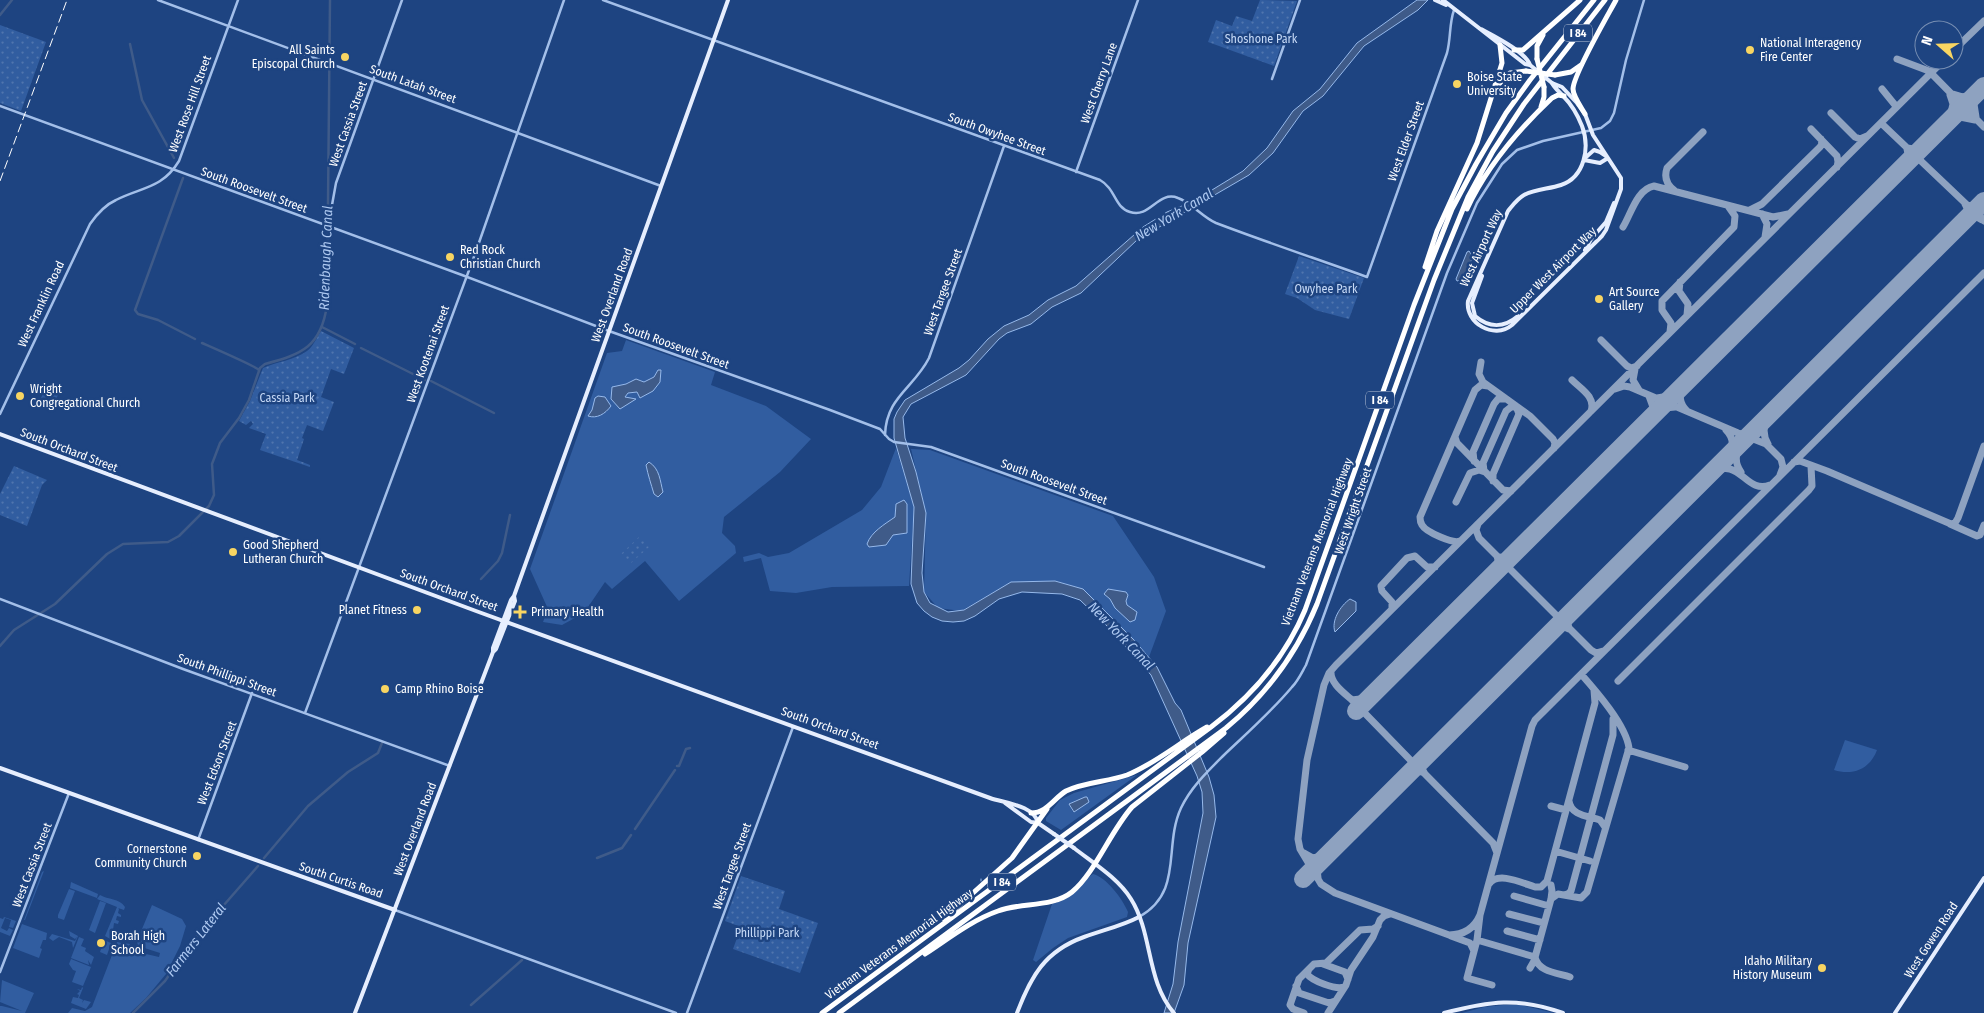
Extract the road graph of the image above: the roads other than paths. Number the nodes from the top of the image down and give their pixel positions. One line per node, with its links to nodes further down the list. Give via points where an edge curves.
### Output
1 (158, 0): 18 (street, South Latah Street)
2 (238, 0): 18 (street, West Rose Hill Street)
3 (402, 0): 27 (street, West Cassia Street)
4 (564, 0): 37 (street, West Kootenai Street)
5 (603, 0): 21 (street, South Owyhee Street)
6 (728, 0): 21 (main road, West Overland Road)
7 (1138, 0): 42 (street, West Cherry Lane)
8 (1300, 0): 28 (street)
9 (1435, 0): 16 (main road)
10 (1442, 0): 16 (main road)
11 (1580, 0): 20 (highway)
12 (1594, 0): 52 (highway, Vietnam Veterans Memorial Highway / I 84, via 1530,80 1486,146 1444,227)
13 (1606, 0): 50 (highway, Vietnam Veterans Memorial Highway / I 84, via 1537,85 1501,138 1453,230)
14 (1616, 0): 24 (highway)
15 (1644, 0): 35 (street, via 1613,117 1605,126)
16 (1447, 5): 17 (main road)
17 (1454, 10): 19 (main road); 49 (street, West Elder Street, via 1450,44)
18 (228, 26): 27 (street, South Latah Street); 41 (street, West Rose Hill Street, via 181,156)
19 (1481, 30): 22 (main road); 23 (main road)
20 (1546, 31): 23 (highway, via 1522,50); 26 (highway, bridge, via 1538,42)
21 (713, 40): 38 (street, South Owyhee Street); 43 (main road, West Overland Road)
22 (1500, 45): 25 (main road); 30 (highway, via 1502,63)
23 (1514, 50): 25 (main road, via 1528,60)
24 (1584, 61): 26 (highway, bridge, via 1572,72); 34 (highway, via 1573,90)
25 (1530, 66): 26 (main road, bridge)
26 (1540, 73): 29 (main road, bridge); 30 (highway, bridge, via 1515,71 1505,76); 33 (highway, bridge, via 1544,97)
27 (373, 79): 37 (street, South Latah Street); 46 (street, West Cassia Street, via 336,183)
28 (1272, 80)
29 (1552, 83): 31 (main road); 34 (main road, via 1562,87)
30 (1492, 95): 52 (highway, via 1477,143 1433,242)
31 (1564, 96): 33 (highway, via 1552,98); 36 (main road)
32 (0, 106): 41 (street, South Roosevelt Street)
33 (1538, 111): 50 (highway, via 1483,177)
34 (1585, 114): 35 (main road)
35 (1590, 130): 36 (street, West Wright Street); 39 (main road)
36 (1584, 131): 40 (main road); 77 (street, West Wright Street, via 1517,150 1502,164 1481,197 1447,273 1306,665 1293,687 1208,771 1186,799 1177,817 1170,877 1165,891 1149,912)
37 (517, 133): 43 (street, South Latah Street); 48 (street, West Kootenai Street)
38 (1004, 146): 42 (street, South Owyhee Street); 56 (street, West Targee Street, via 929,358 892,406)
39 (1608, 158): 40 (main road, via 1600,163); 40 (main road, via 1594,150); 44 (main road, via 1621,178)
40 (1584, 160): 47 (main road, West Airport Way, via 1576,174 1563,184 1518,199 1508,211)
41 (173, 169): 45 (street, West Rose Hill Street, via 160,182); 46 (street, South Roosevelt Street)
42 (1076, 172): 49 (street, South Owyhee Street, via 1108,184 1119,205 1130,212 1144,212 1166,196 1177,197 1215,222)
43 (661, 186): 53 (main road, West Overland Road)
44 (1620, 193): 47 (main road, via 1606,222 1585,250 1519,316 1501,326 1487,324 1472,310); 51 (main road, Upper West Airport Way, via 1606,230 1506,330 1497,331 1474,322 1468,312)
45 (106, 206): 54 (street, West Franklin Road, via 86,231)
46 (329, 227): 48 (street, South Roosevelt Street)
47 (1487, 260): 51 (main road, West Airport Way)
48 (466, 277): 53 (street, South Roosevelt Street); 58 (street, West Kootenai Street)
49 (1367, 277)
50 (1434, 280): 65 (highway, Vietnam Veterans Memorial Highway / I 84, via 1310,620 1284,666 1253,704)
51 (1468, 298)
52 (1414, 305): 64 (highway, Vietnam Veterans Memorial Highway / I 84, via 1301,618 1287,645 1267,675 1227,716)
53 (609, 331): 56 (street, South Roosevelt Street, via 857,420 880,429); 60 (main road, West Overland Road)
54 (0, 414)
55 (0, 434): 58 (main road, South Orchard Street)
56 (886, 436): 57 (street, South Roosevelt Street, via 894,442 931,447)
57 (1264, 567)
58 (359, 568): 60 (main road, South Orchard Street); 62 (street, West Kootenai Street)
59 (0, 599): 61 (street, South Phillippi Street)
60 (505, 622): 63 (main road, South Orchard Street); 66 (main road, West Overland Road)
61 (252, 694): 62 (street, South Phillippi Street); 73 (street, West Edson Street)
62 (305, 713): 66 (street, South Phillippi Street)
63 (794, 726): 69 (main road, South Orchard Street); 83 (street, West Targee Street)
64 (1180, 747): 70 (highway, via 1135,771 1066,791); 78 (highway, Vietnam Veterans Memorial Highway / I 84)
65 (1201, 750): 74 (highway, via 1132,807); 80 (highway, Vietnam Veterans Memorial Highway / I 84, via 1185,757)
66 (450, 766): 76 (main road, West Overland Road)
67 (0, 768): 68 (main road, South Curtis Road)
68 (69, 793): 73 (main road, South Curtis Road); 79 (street, West Cassia Street)
69 (1005, 803): 71 (main road, South Orchard Street, via 1011,802); 72 (main road, South Orchard Street, via 1031,822)
70 (1049, 806): 71 (highway, via 1038,813); 72 (highway)
71 (1031, 813): 72 (main road, South Orchard Street)
72 (1038, 823): 74 (main road, South Orchard Street, bridge); 78 (highway, via 1012,858)
73 (198, 840): 76 (main road, South Curtis Road)
74 (1094, 863): 77 (main road, South Orchard Street, via 1131,898); 80 (highway, via 1067,895 989,914)
75 (1984, 878): 90 (main road, West Gowen Road)
76 (395, 910): 81 (main road, West Overland Road); 82 (street, South Curtis Road)
77 (1139, 917): 86 (main road, via 1056,952 1032,978); 87 (main road, South Orchard Street, via 1157,982)
78 (920, 941): 84 (highway, Vietnam Veterans Memorial Highway / I 84)
79 (0, 972)
80 (893, 974): 85 (highway, Vietnam Veterans Memorial Highway / I 84)
81 (355, 1013)
82 (676, 1013)
83 (687, 1013)
84 (822, 1013)
85 (839, 1013)
86 (1017, 1013)
87 (1174, 1013)
88 (1444, 1013): 89 (main road, via 1510,1001)
89 (1563, 1013)
90 (1895, 1013)

